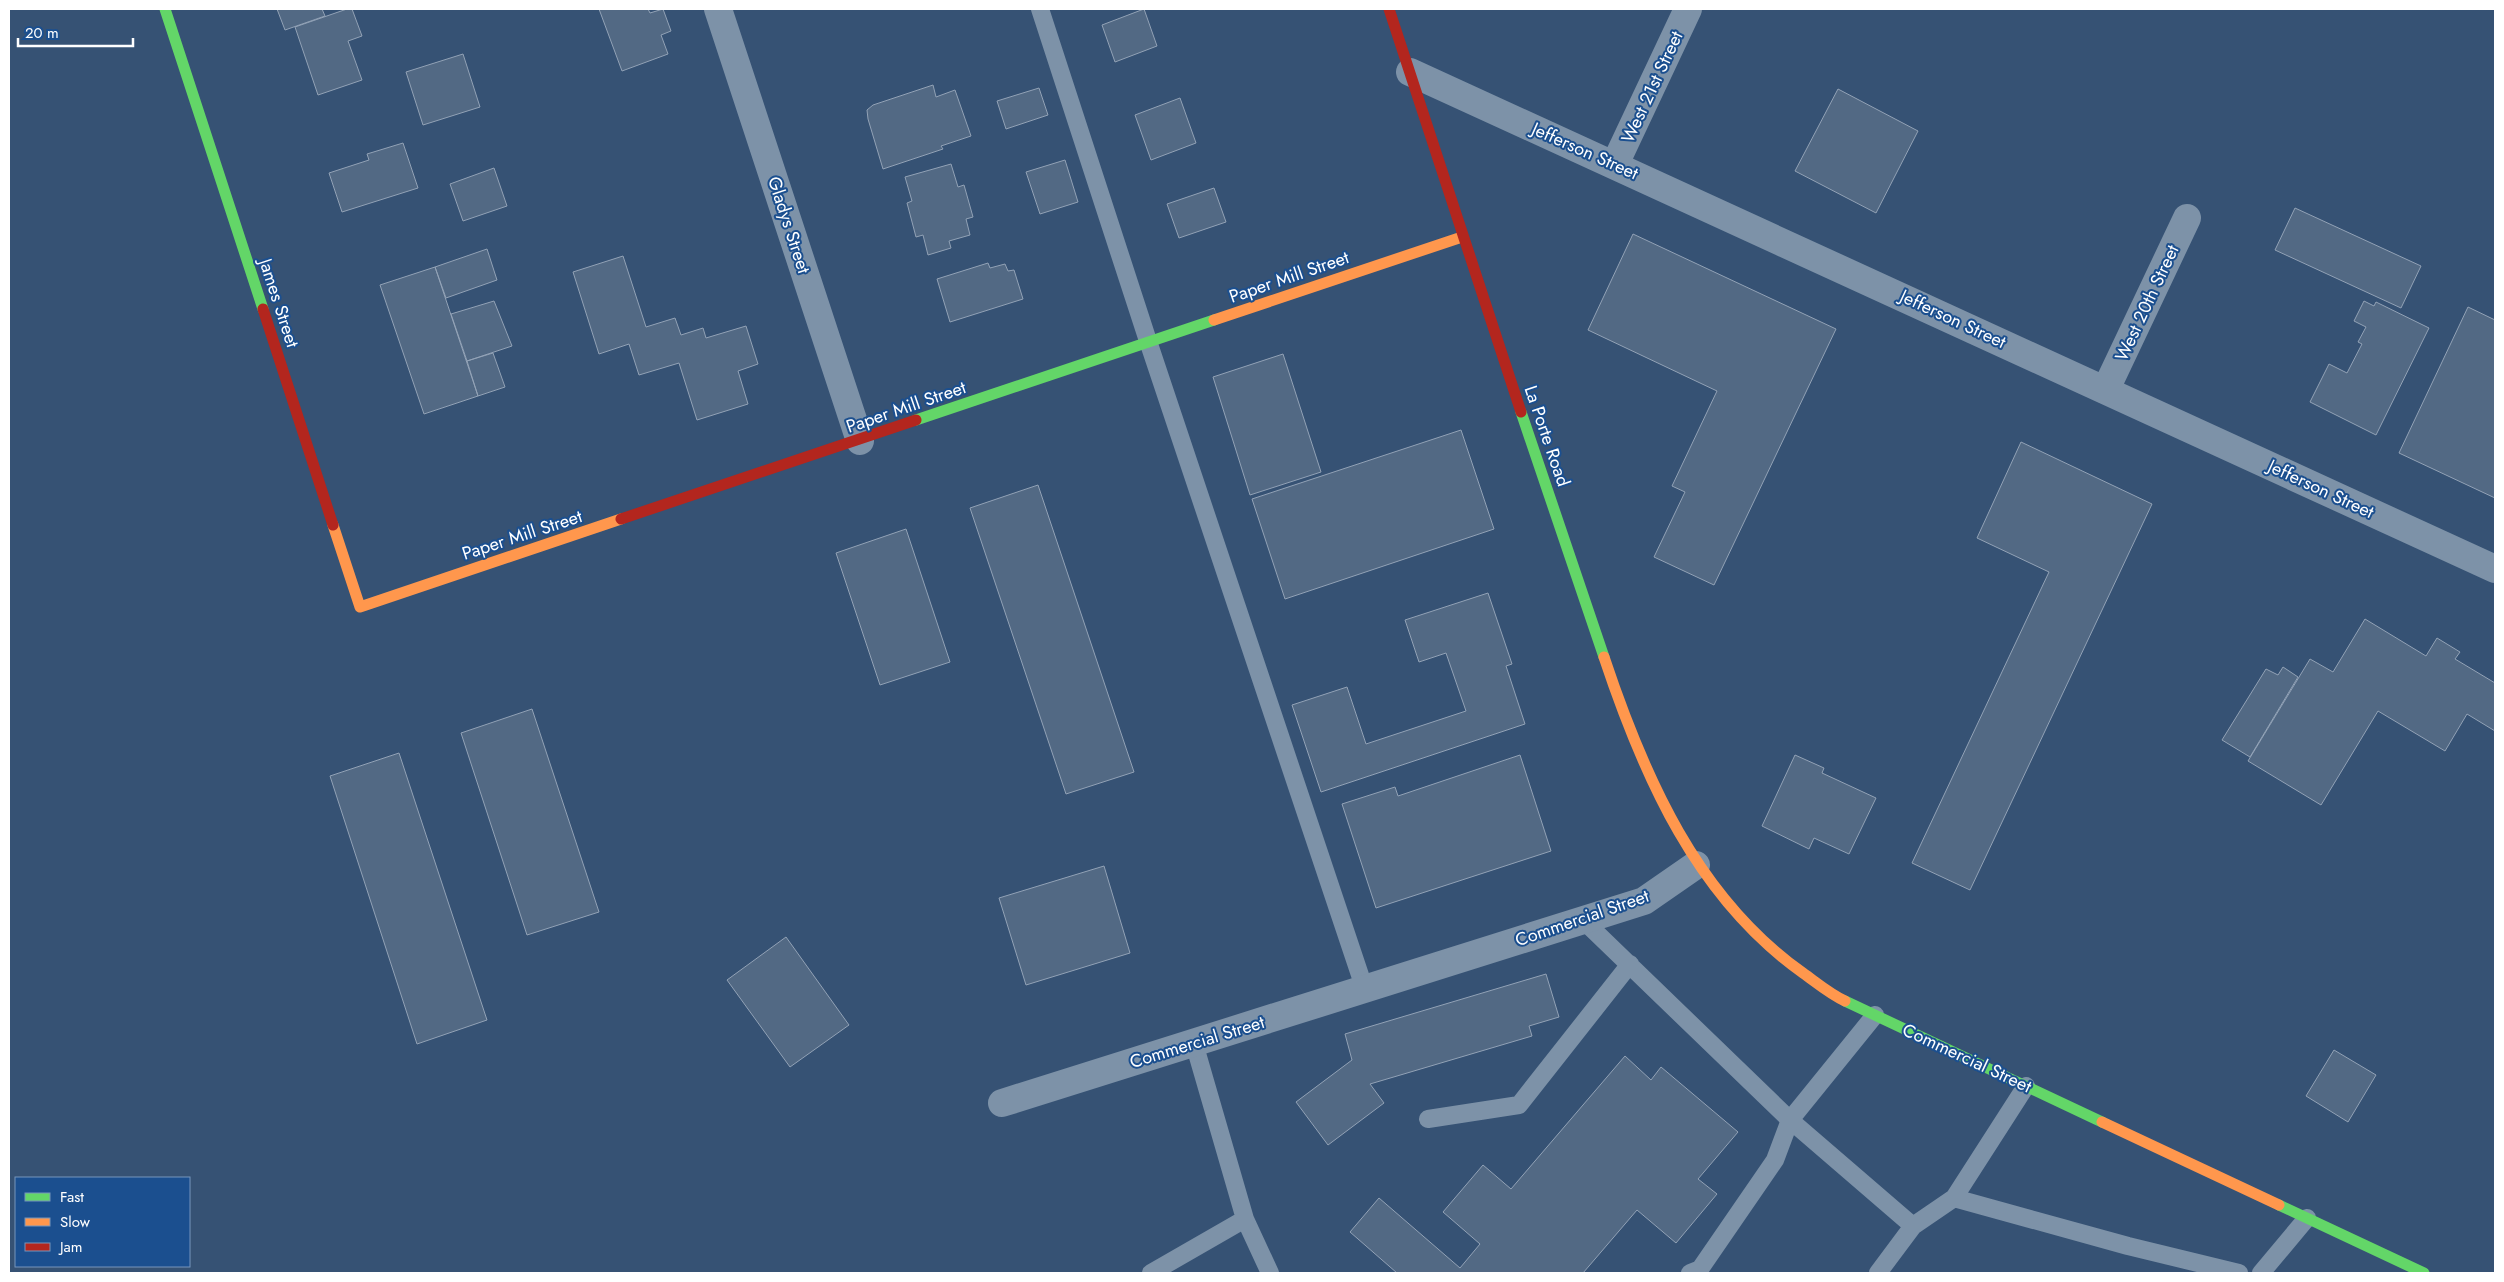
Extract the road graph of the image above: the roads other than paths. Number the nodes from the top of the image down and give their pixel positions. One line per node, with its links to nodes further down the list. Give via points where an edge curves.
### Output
1 (165, 9): 14 (street, James Street)
2 (718, 9): 12 (street, Gladys Street)
3 (1040, 9): 10 (lane)
4 (1389, 9): 6 (street, La Porte Road)
5 (1688, 9): 7 (street, West 21st Street)
6 (1410, 72): 7 (street, Jefferson Street); 9 (street, La Porte Road)
7 (1616, 164): 11 (street, Jefferson Street)
8 (2187, 218): 11 (street, West 20th Street)
9 (1462, 237): 10 (street, Paper Mill Street); 15 (street, La Porte Road, via 1625,721 1657,796)
10 (1149, 344): 12 (street, Paper Mill Street); 18 (lane)
11 (2106, 389): 13 (street, Jefferson Street)
12 (860, 441): 14 (street, Paper Mill Street)
13 (2495, 569)
14 (360, 608)
15 (1696, 865): 16 (street, Commercial Street, via 1644,900); 19 (street, Commercial Street, via 1736,914 1775,952 1840,999)
16 (1584, 920): 17 (lane); 18 (street, Commercial Street)
17 (1630, 964): 23 (lane, via 1519,1105); 24 (lane)
18 (1365, 990): 20 (street, Commercial Street)
19 (1875, 1015): 21 (street, Commercial Street); 24 (lane)
20 (1194, 1043): 22 (street, Commercial Street); 27 (lane)
21 (2026, 1086): 25 (lane); 26 (street, Commercial Street)
22 (1002, 1103)
23 (1428, 1118)
24 (1790, 1120): 28 (lane); 31 (lane, via 1775,1160 1700,1269)
25 (1954, 1198): 28 (lane); 33 (lane)
26 (2308, 1218): 34 (lane); 35 (street, Commercial Street)
27 (1245, 1219): 29 (lane); 30 (lane)
28 (1913, 1226): 32 (lane)
29 (1151, 1273)
30 (1270, 1273)
31 (1690, 1273)
32 (1878, 1273)
33 (2239, 1273)
34 (2261, 1273)
35 (2424, 1273)

